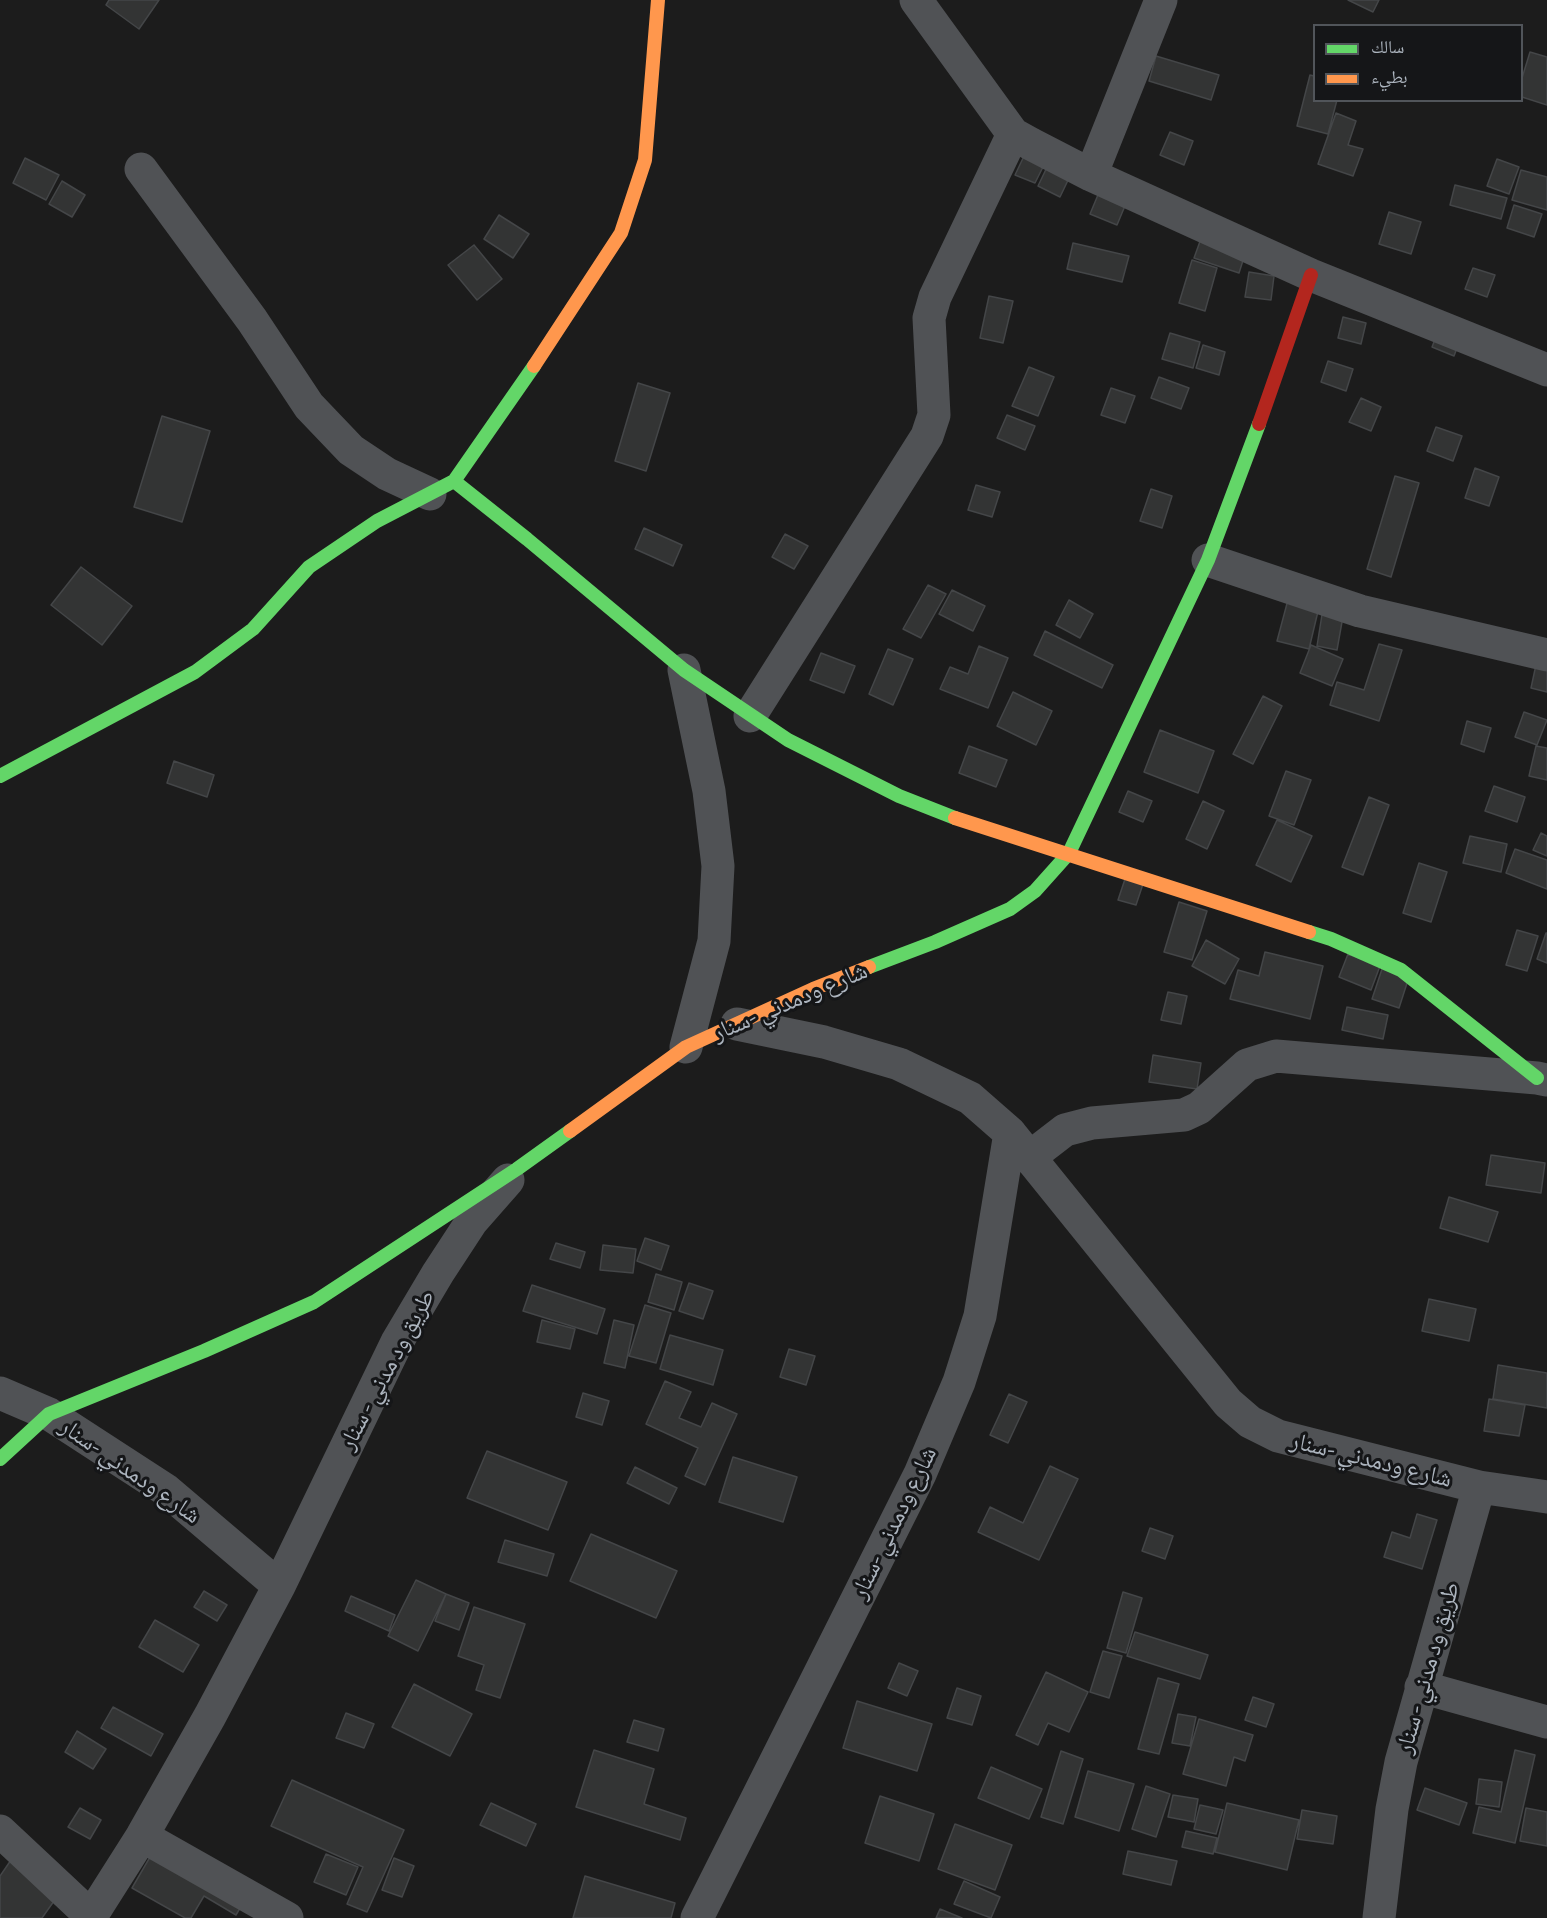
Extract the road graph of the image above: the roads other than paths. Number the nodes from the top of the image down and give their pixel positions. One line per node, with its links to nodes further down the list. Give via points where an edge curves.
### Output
1 (658, 0): 9 (street, via 645,160 621,233 522,384)
2 (916, 0): 4 (street)
3 (1161, 0): 6 (street)
4 (1013, 134): 6 (street); 13 (street, via 935,297 929,318 934,415 927,436)
5 (141, 169): 9 (street, via 252,320 309,406 351,450 387,474)
6 (1091, 175): 7 (street)
7 (1311, 275): 8 (street); 10 (street, شارع ودمدني -سنار)
8 (1547, 370)
9 (442, 488): 12 (street, via 527,539); 14 (street, via 377,521 309,567 253,629 195,672)
10 (1208, 560): 11 (street, via 1360,611); 15 (street, شارع ودمدني -سنار)
11 (1547, 656)
12 (684, 670): 13 (street); 17 (street, via 709,791 718,866 714,941)
13 (750, 716): 15 (street, via 788,740 933,811)
14 (0, 776)
15 (1069, 853): 16 (street, شارع ودمدني -سنار, via 1035,891 1010,909); 18 (street, via 1331,939 1401,970)
16 (737, 1024): 17 (street, شارع ودمدني -سنار); 19 (street, via 824,1042 899,1064 970,1098)
17 (686, 1047): 20 (street, شارع ودمدني -سنار)
18 (1542, 1079): 19 (street, via 1276,1056 1246,1065 1199,1108 1184,1115 1092,1123)
19 (1020, 1145): 24 (street, شارع ودمدني -سنار, via 1221,1395 1250,1422 1278,1436); 33 (street, شارع ودمدني -سنار, via 980,1316 959,1382 920,1474)
20 (518, 1169): 22 (street, شارع ودمدني -سنار, via 314,1302); 26 (street, طريق ود مدني - سنار, via 472,1221 397,1342)
21 (0, 1393): 22 (street, شارع ودمدني -سنار)
22 (49, 1414): 23 (street); 26 (street, شارع ودمدني -سنار, via 166,1490)
23 (0, 1459)
24 (1479, 1487): 25 (street); 27 (street, طريق ود مدني - سنار)
25 (1547, 1497)
26 (279, 1586): 30 (street, طريق ود مدني - سنار)
27 (1421, 1687): 28 (street); 34 (street, طريق ود مدني - سنار, via 1392,1809)
28 (1547, 1722)
29 (0, 1831): 31 (street)
30 (142, 1836): 31 (street, طريق ود مدني - سنار); 32 (street)
31 (91, 1917)
32 (287, 1918)
33 (697, 1918)
34 (1379, 1918)

